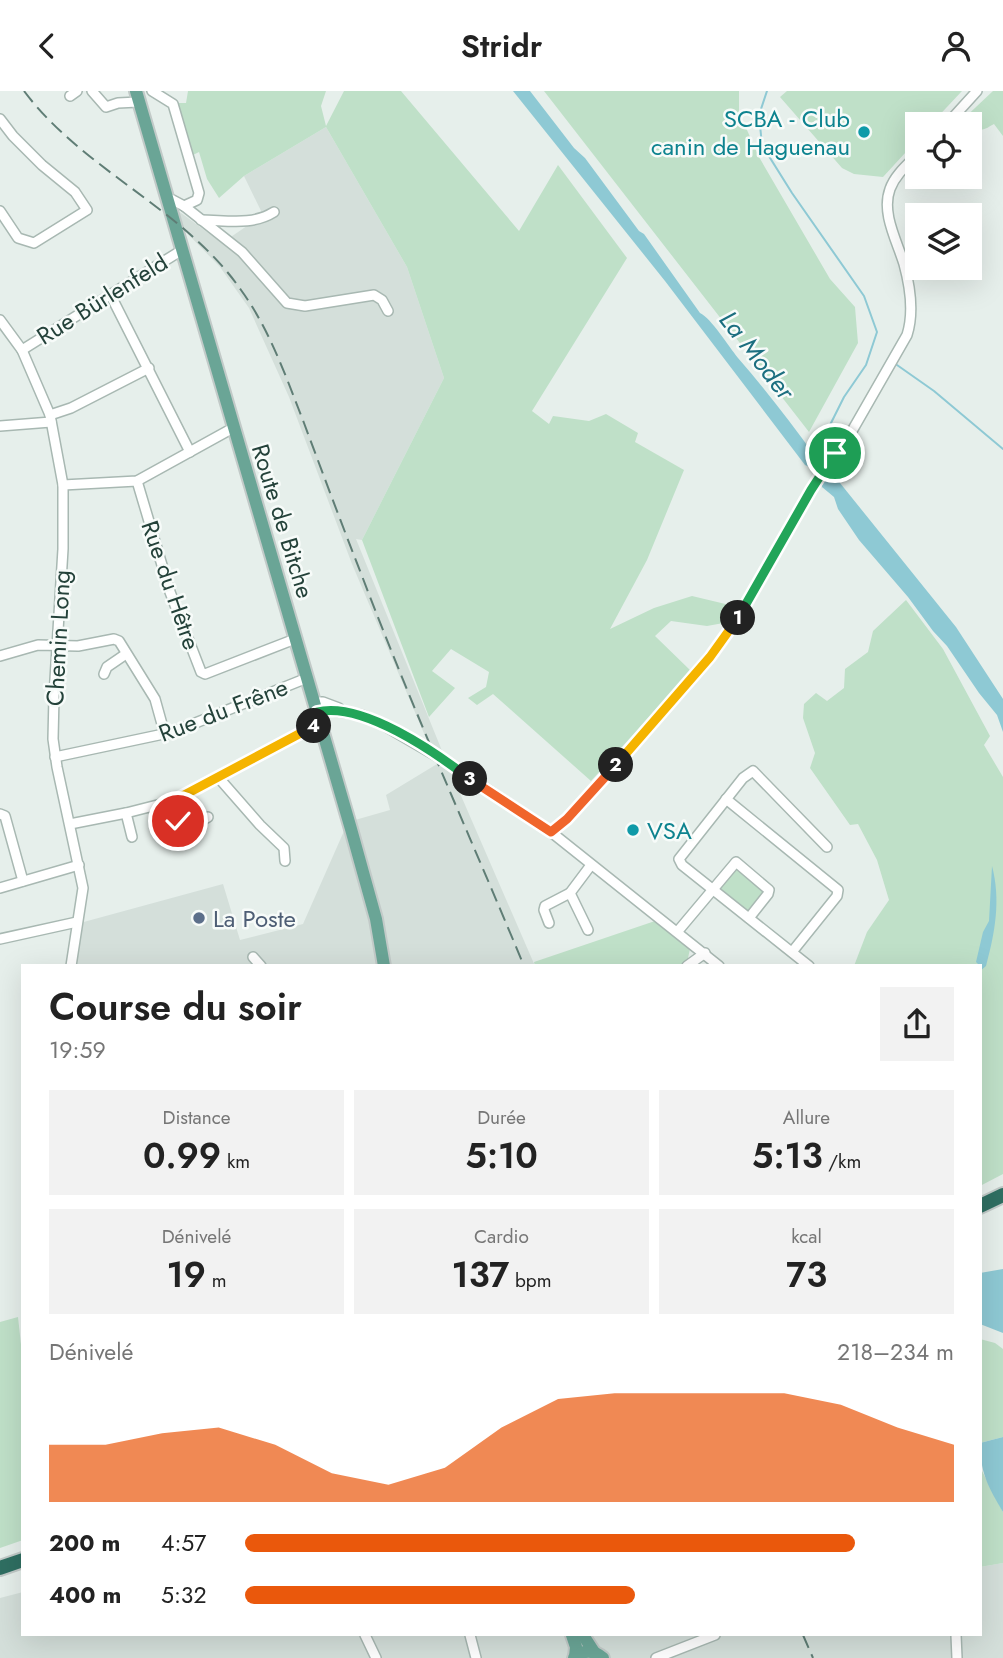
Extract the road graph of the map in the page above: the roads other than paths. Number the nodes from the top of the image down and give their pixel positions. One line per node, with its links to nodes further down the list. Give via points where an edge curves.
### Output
1 (92, 91): 4 (street, via 106,107)
2 (152, 91): 9 (street, via 173,104 199,193 197,200)
3 (977, 91): 5 (street)
4 (137, 97): 8 (main road, Route de Bitche)
5 (958, 112)
6 (0, 119): 10 (street, via 75,192 87,210 34,243 18,238)
7 (905, 168): 41 (street, via 893,182 887,201 908,282 909,327 852,431 820,474 718,648)
8 (167, 197): 9 (street); 13 (main road, Route de Bitche)
9 (184, 206): 12 (street)
10 (0, 211)
11 (274, 212): 12 (street, via 249,221)
12 (201, 220): 15 (street, via 242,252 287,303 305,306 374,295)
13 (183, 250): 14 (street, Rue Bürlenfeld); 21 (main road, Route de Bitche)
14 (110, 294): 17 (street, Rue Bürlenfeld); 18 (street)
15 (388, 311)
16 (0, 320): 17 (street, Chemin Long)
17 (22, 350): 19 (street, Chemin Long)
18 (149, 368): 19 (street); 22 (street)
19 (50, 419): 20 (street); 24 (street, Chemin Long)
20 (0, 426)
21 (233, 428): 22 (street); 25 (main road, Route de Bitche)
22 (190, 452): 23 (street)
23 (137, 481): 24 (street); 25 (street, Rue du Hêtre, via 170,592 201,672)
24 (63, 485): 26 (street, Chemin Long)
25 (295, 639): 30 (main road, Route de Bitche)
26 (57, 645): 27 (street, via 114,639); 28 (street, via 38,645); 33 (street, Chemin Long)
27 (125, 655): 29 (street); 32 (street, via 155,699)
28 (0, 656)
29 (104, 674)
30 (307, 678): 31 (main road, Route de Bitche); 32 (street, Rue du Frêne)
31 (317, 712): 34 (street); 41 (street, via 328,703 378,722); 62 (main road, Route de Bitche, via 376,919)
32 (165, 735): 33 (street, Rue du Frêne)
33 (55, 757): 40 (street, Chemin Long)
34 (218, 777): 36 (street); 44 (street, via 284,848)
35 (726, 799): 43 (street, via 753,771); 49 (street, via 679,859); 57 (street, via 838,890)
36 (173, 801): 37 (street); 39 (street, via 178,821 187,829)
37 (126, 813): 40 (street); 42 (street)
38 (0, 814): 47 (street, via 5,816)
39 (208, 817)
40 (70, 824): 45 (street, Chemin Long)
41 (554, 834): 46 (street)
42 (132, 837)
43 (827, 847)
44 (285, 861)
45 (79, 865): 47 (street); 52 (street, Chemin Long, via 83,888)
46 (591, 865): 50 (street); 55 (street)
47 (23, 881): 48 (street)
48 (0, 888)
49 (712, 889): 51 (street); 51 (street, via 734,863 741,865 769,890); 55 (street)
50 (570, 893): 53 (street, via 545,906); 54 (street)
51 (749, 918): 57 (street)
52 (78, 922): 56 (street); 60 (street, Chemin Long)
53 (549, 923)
54 (588, 930)
55 (678, 931): 58 (street)
56 (0, 939)
57 (792, 951): 65 (street)
58 (705, 953): 63 (street); 64 (street)
59 (253, 957): 61 (street)
60 (71, 964)
61 (259, 964)
62 (384, 964)
63 (690, 964)
64 (717, 964)
65 (807, 964)
66 (1003, 1195): 67 (highway)
67 (982, 1205)
68 (1003, 1206): 69 (highway)
69 (982, 1215)
70 (21, 1561): 71 (highway)
71 (0, 1567)
72 (21, 1571): 73 (highway)
73 (0, 1578)
74 (365, 1636): 83 (street)
75 (470, 1636): 84 (street)
76 (572, 1636): 85 (main road)
77 (584, 1636): 81 (main road)
78 (713, 1636): 80 (street)
79 (956, 1636): 86 (street)
80 (676, 1654): 82 (street)
81 (599, 1655): 85 (main road, via 586,1651)
82 (663, 1657)
83 (376, 1658)
84 (476, 1658)
85 (575, 1658)
86 (957, 1658)

